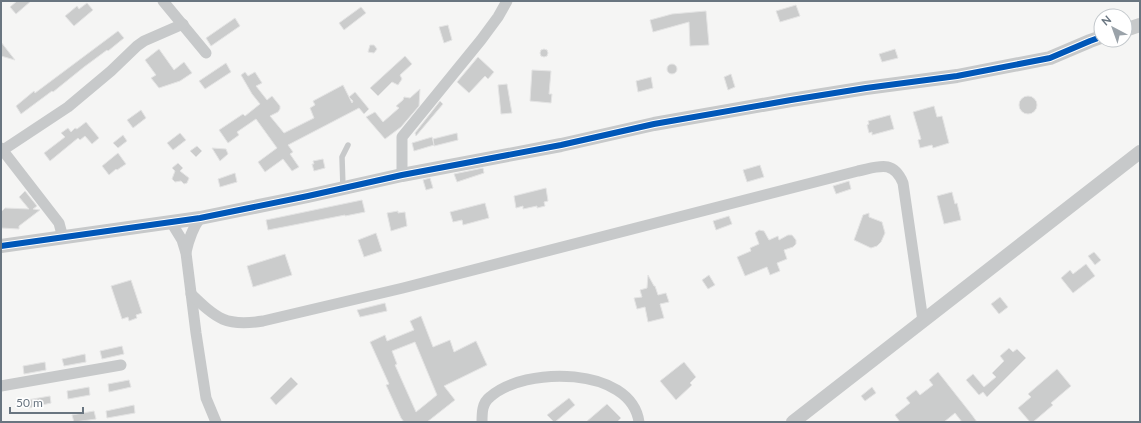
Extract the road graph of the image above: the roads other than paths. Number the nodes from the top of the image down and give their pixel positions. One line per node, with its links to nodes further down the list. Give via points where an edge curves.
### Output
1 (163, 1): 3 (street)
2 (507, 1): 9 (street, via 481,40 402,137)
3 (183, 24): 5 (street); 7 (street, via 144,40 68,107)
4 (1093, 40): 9 (street, via 1050,58 957,76 866,88 654,124 561,145)
5 (206, 54)
6 (348, 145): 10 (lane, via 342,157)
7 (2, 149): 13 (street, via 59,223)
8 (1140, 152): 17 (street)
9 (402, 175): 10 (street)
10 (343, 188): 11 (street)
11 (200, 218): 12 (street); 15 (street, via 193,227)
12 (170, 222): 13 (street); 15 (street, via 182,240)
13 (63, 238): 14 (street)
14 (1, 246)
15 (186, 252): 16 (street)
16 (192, 294): 17 (street, via 216,316 229,322 245,324 263,321 403,288 858,171 891,167 900,175 903,183); 20 (street, via 206,398)
17 (923, 321): 23 (street)
18 (121, 365): 19 (street)
19 (1, 386)
20 (216, 422)
21 (482, 422): 22 (street, via 484,404 501,389 525,380 573,376 608,384 620,391 633,404)
22 (639, 422)
23 (793, 422)

